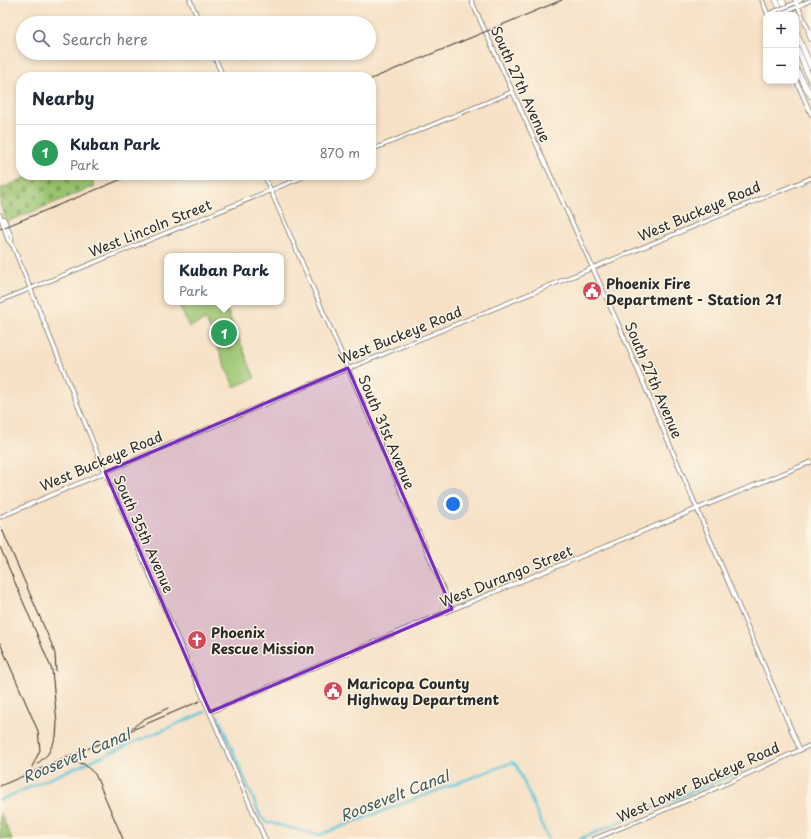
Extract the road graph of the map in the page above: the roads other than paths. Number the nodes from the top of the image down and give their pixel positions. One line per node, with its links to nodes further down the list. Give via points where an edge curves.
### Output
1 (190, 0): 15 (main road)
2 (472, 0): 26 (main road, South 27th Avenue)
3 (762, 0): 10 (main road)
4 (776, 0): 12 (highway)
5 (782, 0): 14 (highway)
6 (801, 0): 8 (main road)
7 (811, 0): 8 (main road)
8 (797, 3): 9 (main road); 16 (main road)
9 (792, 6): 11 (main road, bridge); 13 (main road, bridge)
10 (767, 12)
11 (773, 12)
12 (782, 12)
13 (782, 12)
14 (788, 12)
15 (197, 16)
16 (810, 33): 18 (highway)
17 (799, 39): 21 (highway)
18 (811, 40)
19 (797, 48): 24 (highway)
20 (216, 60): 22 (main road)
21 (811, 67)
22 (221, 72)
23 (799, 74): 27 (highway)
24 (811, 81)
25 (798, 84): 28 (main road)
26 (512, 92): 29 (main road); 35 (main road, South 27th Avenue)
27 (811, 96)
28 (811, 114)
29 (376, 148)
30 (810, 177): 35 (main road, West Buckeye Road)
31 (266, 180): 33 (main road, South 31st Avenue)
32 (296, 180): 33 (main road, West Lincoln Street)
33 (271, 190): 36 (main road, West Lincoln Street); 38 (main road, South 31st Avenue)
34 (1, 216): 36 (main road, South 35th Avenue, via 0,220)
35 (592, 268): 38 (main road, West Buckeye Road); 41 (main road, South 27th Avenue)
36 (30, 289): 37 (main road, West Lincoln Street); 40 (main road, South 35th Avenue)
37 (0, 301)
38 (348, 368): 40 (main road, West Buckeye Road); 43 (main road, South 31st Avenue)
39 (811, 462): 41 (main road, West Durango Street)
40 (105, 472): 42 (main road, West Buckeye Road); 44 (main road, South 35th Avenue)
41 (697, 509): 43 (main road, West Durango Street); 46 (main road, South 27th Avenue)
42 (0, 516)
43 (452, 609): 44 (main road, West Durango Street)
44 (210, 712): 47 (main road, South 35th Avenue)
45 (811, 745): 46 (main road, West Lower Buckeye Road)
46 (800, 750): 48 (main road, West Lower Buckeye Road)
47 (265, 839)
48 (594, 839)

